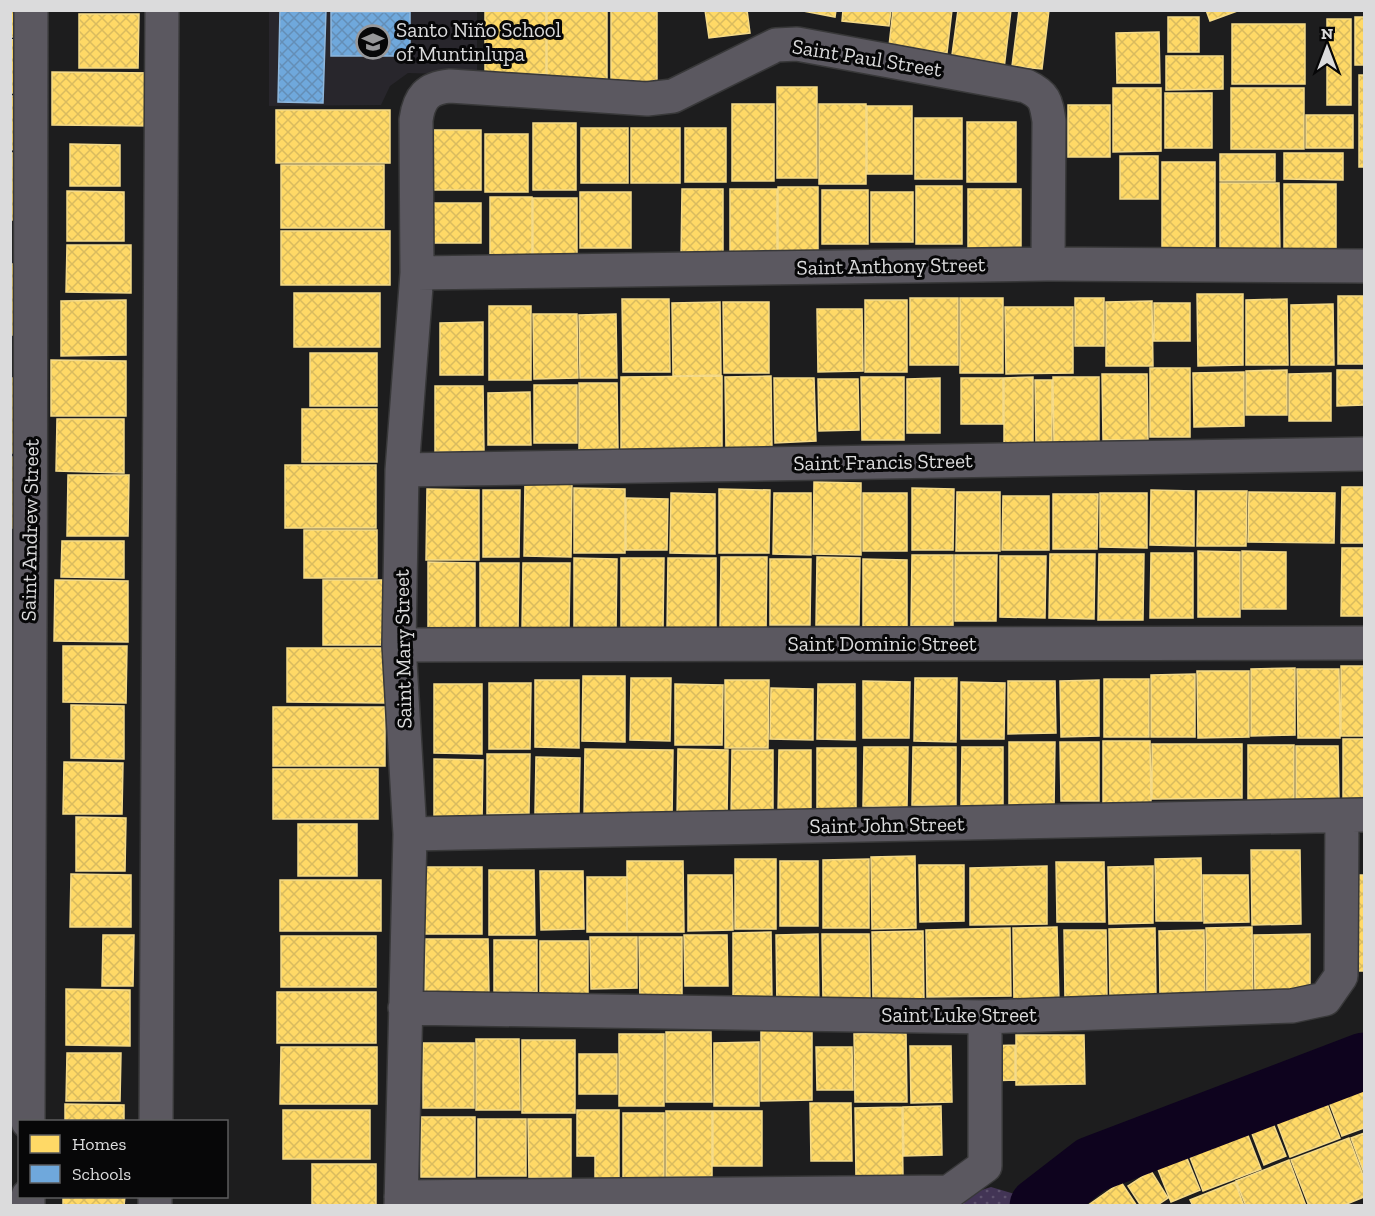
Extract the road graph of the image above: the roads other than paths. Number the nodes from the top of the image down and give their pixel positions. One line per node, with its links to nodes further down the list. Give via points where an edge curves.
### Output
1 (31, 10): 7 (street, Saint Andrew Street)
2 (162, 10): 19 (street)
3 (424, 94): 4 (street, Saint Paul Street, via 436,87 450,86 647,99 673,96 776,45 797,44 1026,86 1039,92 1049,121); 6 (street, Saint Mary Street, via 416,120)
4 (1048, 264): 5 (street, Saint Anthony Street); 6 (street, Saint Anthony Street)
5 (1365, 266)
6 (417, 273): 9 (street, Saint Mary Street)
7 (22, 360): 10 (street, Saint Andrew Street)
8 (1365, 454): 9 (street, Saint Francis Street)
9 (402, 470): 12 (street, Saint Mary Street)
10 (20, 545): 13 (street, Saint Andrew Street)
11 (1365, 643): 12 (street, Saint Dominic Street)
12 (399, 645): 15 (street, Saint Mary Street)
13 (19, 730): 18 (street, Saint Andrew Street)
14 (1353, 816): 15 (street, Saint John Street); 17 (street, Saint Luke Street, via 1341,976 1325,999 1292,1006)
15 (410, 834): 16 (street, Saint Mary Street)
16 (405, 1008): 17 (street, Saint Luke Street); 20 (street, Saint Mary Street)
17 (985, 1017): 20 (street, via 985,1166 949,1192)
18 (28, 1120)
19 (156, 1120)
20 (401, 1201)

